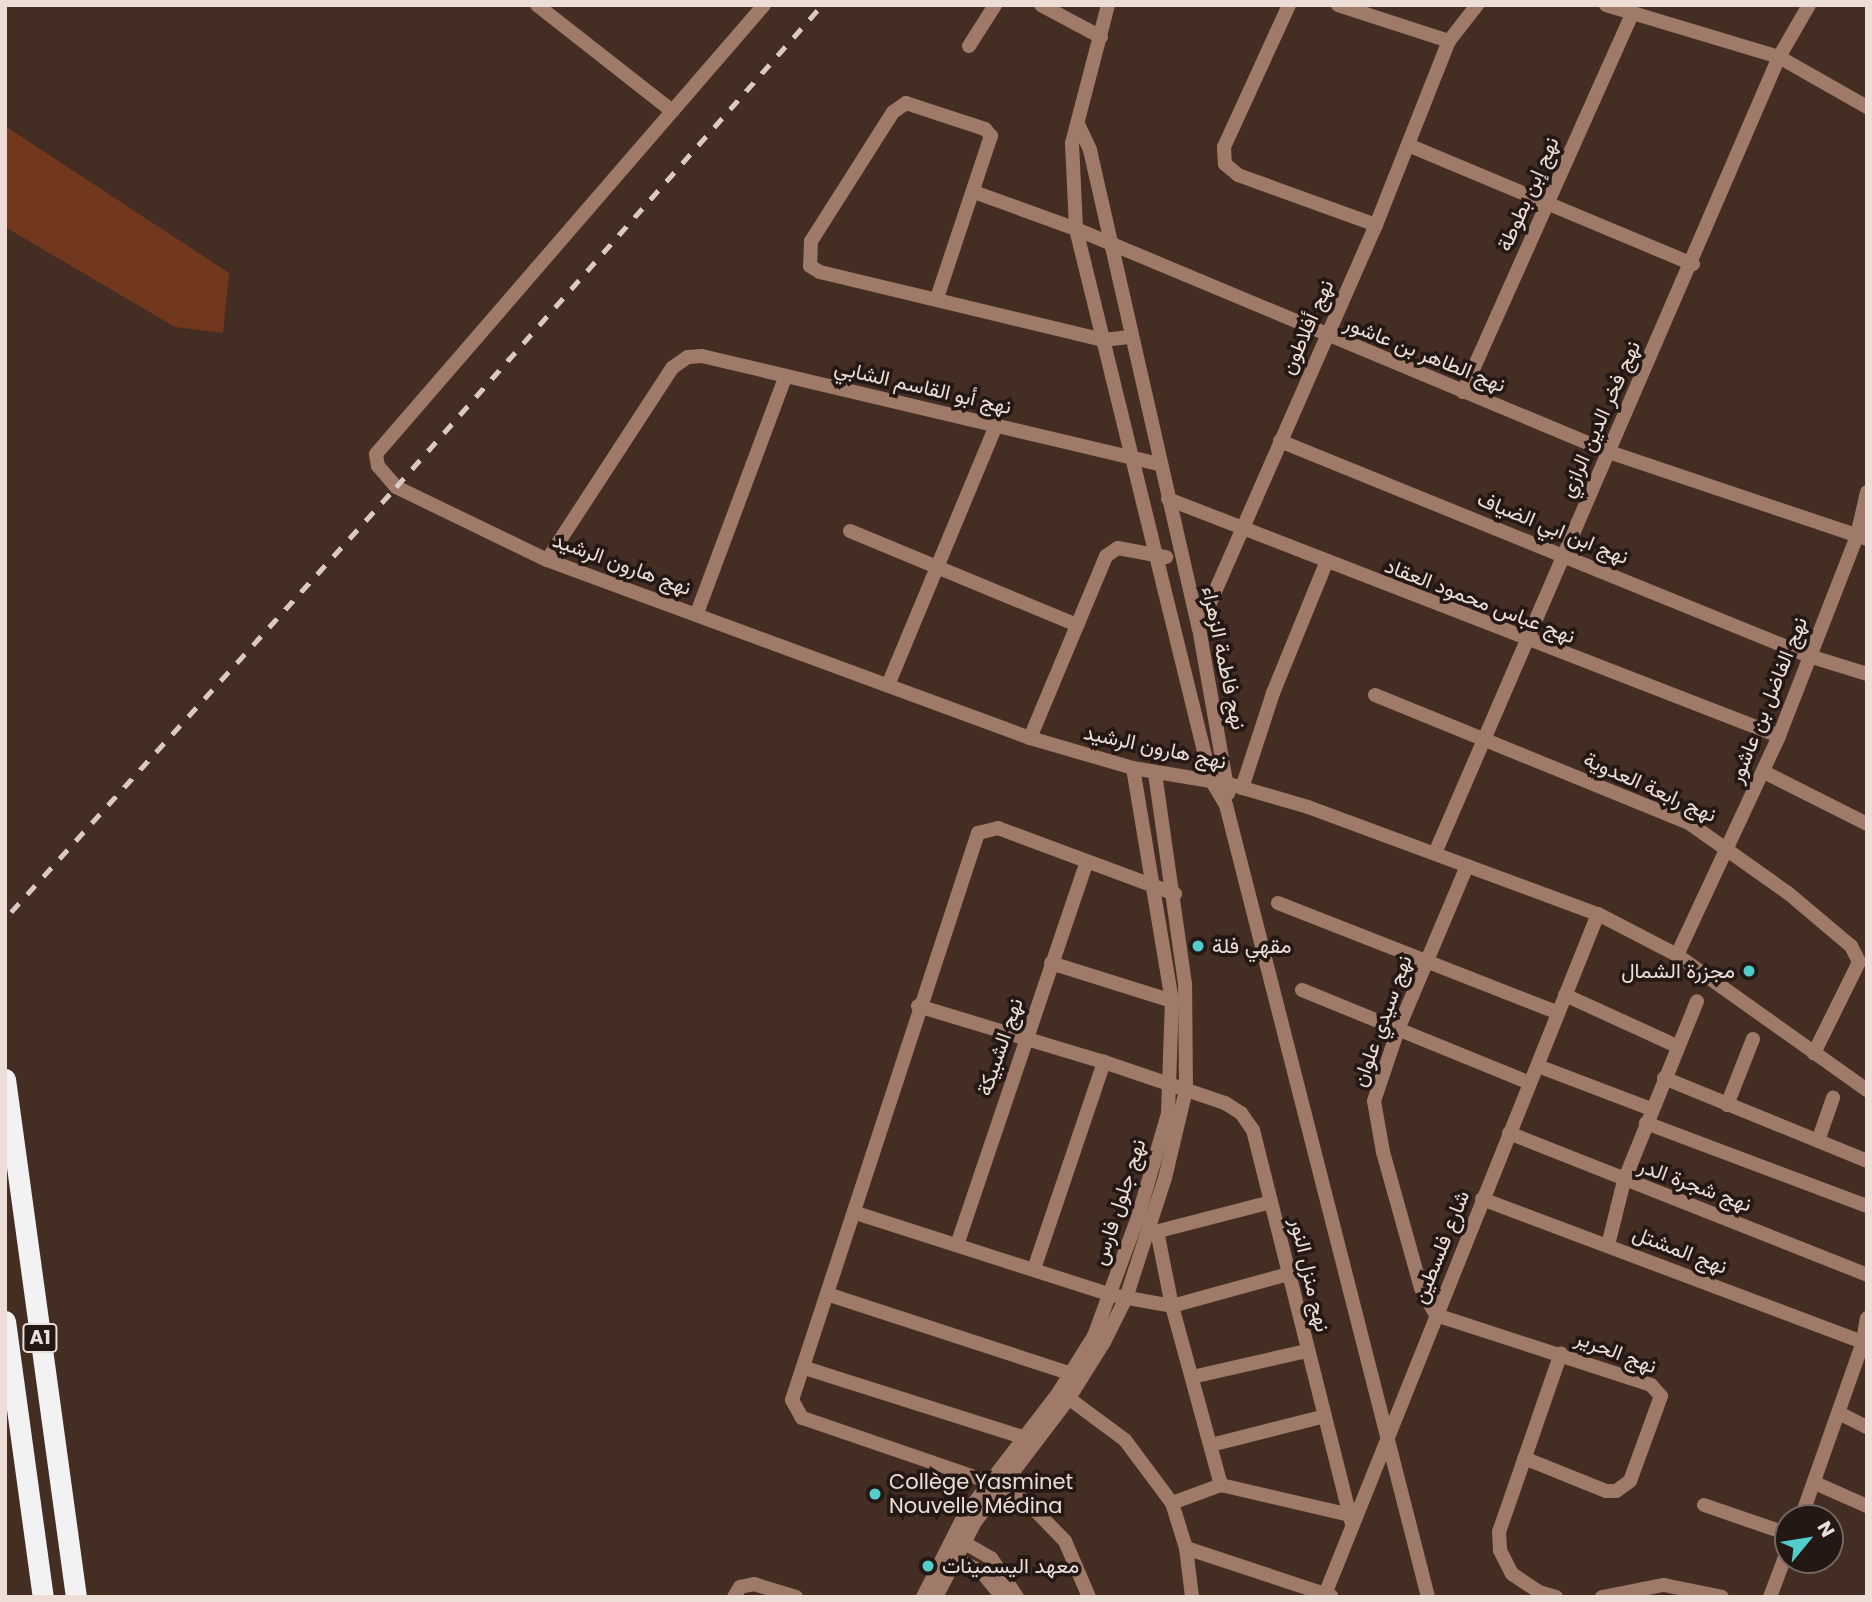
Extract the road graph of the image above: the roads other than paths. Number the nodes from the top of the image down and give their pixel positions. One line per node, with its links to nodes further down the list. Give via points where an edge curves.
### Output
1 (537, 5): 17 (street)
2 (764, 5): 17 (street, نهج هارون الرشيد)
3 (995, 5): 14 (street)
4 (1041, 5): 12 (street)
5 (1108, 5): 12 (street, نهج فاطمة الزهراء)
6 (1289, 5): 22 (street, via 1224,147 1225,164 1238,175)
7 (1338, 5): 13 (street)
8 (1477, 5): 13 (street, نهج أفلاطون)
9 (1606, 5): 11 (street)
10 (1809, 5): 15 (street, نهج فخر الدين الرازي)
11 (1632, 15): 15 (street); 21 (street, نهج إبن بطوطة)
12 (1101, 37): 18 (street, نهج فاطمة الزهراء)
13 (1449, 41): 19 (street, نهج أفلاطون)
14 (969, 46)
15 (1779, 57): 16 (street); 25 (street, نهج فخر الدين الرازي)
16 (1867, 107)
17 (672, 111): 47 (street, نهج هارون الرشيد, via 376,454 378,467 407,495)
18 (1078, 124): 23 (street, نهج فاطمة الزهراء, via 1071,157); 24 (street, نهج فاطمة الزهراء, via 1090,150)
19 (1408, 145): 21 (street); 22 (street, نهج أفلاطون)
20 (974, 192): 23 (street, نهج الطاهر بن عاشور); 26 (street); 26 (street, via 991,136 985,129 912,103 902,104 811,241 807,259 820,272)
21 (1546, 204): 25 (street); 34 (street, نهج إبن بطوطة)
22 (1376, 225): 31 (street, نهج أفلاطون)
23 (1076, 229): 24 (street, نهج الطاهر بن عاشور); 28 (street, نهج فاطمة الزهراء)
24 (1108, 243): 27 (street, نهج فاطمة الزهراء); 31 (street, نهج الطاهر بن عاشور)
25 (1693, 264): 37 (street, نهج فخر الدين الرازي)
26 (937, 298): 29 (street)
27 (1124, 314): 28 (street); 30 (street, نهج فاطمة الزهراء)
28 (1098, 318): 29 (street); 32 (street, نهج فاطمة الزهراء)
29 (1083, 332): 32 (street)
30 (1129, 337): 32 (street); 39 (street, نهج فاطمة الزهراء)
31 (1325, 337): 34 (street, نهج الطاهر بن عاشور); 36 (street, نهج أفلاطون)
32 (1104, 340): 38 (street, نهج فاطمة الزهراء)
33 (785, 378): 35 (street, نهج أبو القاسم الشابي); 47 (street, نهج أبو القاسم الشابي, via 702,356 678,361); 51 (street)
34 (1463, 392): 37 (street, نهج الطاهر بن عاشور)
35 (996, 425): 38 (street, نهج أبو القاسم الشابي); 50 (street)
36 (1280, 441): 42 (street, نهج أفلاطون); 45 (street, نهج ابن ابي الضياف)
37 (1609, 452): 44 (street, نهج الطاهر بن عاشور); 45 (street, نهج فخر الدين الرازي)
38 (1131, 458): 39 (street, نهج أبو القاسم الشابي); 46 (street, نهج فاطمة الزهراء)
39 (1159, 464): 41 (street, نهج فاطمة الزهراء)
40 (1867, 492): 44 (street, نهج الفاضل بن عاشور)
41 (1168, 499): 42 (street, نهج عباس محمود العقاد); 48 (street, نهج فاطمة الزهراء)
42 (1243, 527): 49 (street, نهج عباس محمود العقاد); 53 (street, نهج أفلاطون)
43 (850, 531): 50 (street)
44 (1862, 537): 55 (street, نهج الفاضل بن عاشور)
45 (1562, 554): 54 (street, نهج فخر الدين الرازي); 55 (street, نهج ابن ابي الضياف)
46 (1159, 556): 48 (street); 52 (street, via 1118,548 1106,556); 65 (street, نهج فاطمة الزهراء)
47 (547, 560): 51 (street, نهج هارون الرشيد)
48 (1181, 560): 53 (street, نهج فاطمة الزهراء)
49 (1326, 563): 54 (street, نهج عباس محمود العقاد); 66 (street)
50 (937, 565): 52 (street); 57 (street)
51 (697, 613): 57 (street, نهج هارون الرشيد)
52 (1077, 625): 60 (street)
53 (1199, 628): 66 (street, نهج فاطمة الزهراء)
54 (1525, 641): 59 (street, نهج عباس محمود العقاد); 61 (street, نهج فخر الدين الرازي)
55 (1809, 656): 56 (street, نهج ابن ابي الضياف); 59 (street, نهج الفاضل بن عاشور)
56 (1867, 674)
57 (888, 685): 60 (street, نهج هارون الرشيد)
58 (1375, 695): 61 (street, نهج رابعة العدوية)
59 (1779, 736): 64 (street, نهج الفاضل بن عاشور)
60 (1030, 738): 62 (street, نهج هارون الرشيد)
61 (1482, 739): 69 (street, نهج رابعة العدوية, via 1689,823); 70 (street, نهج فخر الدين الرازي)
62 (1133, 768): 63 (street, نهج هارون الرشيد); 73 (street, نهج جلول فارس)
63 (1155, 772): 65 (street, نهج هارون الرشيد); 74 (street, نهج جلول فارس)
64 (1764, 772): 68 (street); 69 (street, نهج الفاضل بن عاشور)
65 (1211, 780): 66 (street, نهج هارون الرشيد); 67 (street, نهج فاطمة الزهراء)
66 (1235, 786): 67 (street, نهج فاطمة الزهراء); 70 (street, نهج هارون الرشيد)
67 (1226, 805): 132 (street)
68 (1867, 824)
69 (1728, 847): 77 (street, نهج الفاضل بن عاشور); 90 (street, نهج رابعة العدوية, via 1856,953 1857,970)
70 (1435, 853): 72 (street, نهج هارون الرشيد)
71 (1086, 863): 73 (street); 79 (street, نهج الشبيكة); 84 (street, via 998,828 978,834)
72 (1467, 866): 76 (street, نهج هارون الرشيد); 78 (street, نهج سيدي علوان)
73 (1156, 888): 74 (street); 82 (street, نهج جلول فارس)
74 (1175, 894): 96 (street, نهج جلول فارس, via 1185,984)
75 (1278, 903): 78 (street)
76 (1598, 914): 77 (street, نهج هارون الرشيد); 81 (street, شارع فلسطين)
77 (1677, 955): 90 (street, نهج هارون الرشيد)
78 (1426, 960): 85 (street); 86 (street, نهج سيدي علوان)
79 (1051, 963): 82 (street); 87 (street, نهج الشبيكة)
80 (1302, 990): 86 (street)
81 (1566, 995): 85 (street, شارع فلسطين); 89 (street)
82 (1172, 1001): 96 (street, نهج جلول فارس)
83 (1697, 1001): 89 (street)
84 (918, 1006): 87 (street, نهج منزل النور); 108 (street)
85 (1558, 1013): 92 (street, شارع فلسطين)
86 (1399, 1027): 95 (street); 118 (street, نهج سيدي علوان, via 1378,1080 1376,1123 1421,1288)
87 (1024, 1039): 91 (street, نهج منزل النور); 110 (street, نهج الشبيكة)
88 (1753, 1039): 99 (street)
89 (1677, 1046): 93 (street)
90 (1814, 1053): 97 (street, نهج هارون الرشيد)
91 (1104, 1062): 96 (street, نهج منزل النور); 112 (street)
92 (1538, 1066): 95 (street, شارع فلسطين); 100 (street)
93 (1664, 1078): 99 (street); 100 (street)
94 (5, 1079): 153 (highway, A1)
95 (1530, 1083): 101 (street, شارع فلسطين)
96 (1179, 1087): 106 (street, نهج منزل النور, via 1241,1113 1253,1130); 109 (street, نهج جلول فارس); 116 (street, نهج جلول فارس)
97 (1867, 1090)
98 (1833, 1098): 102 (street)
99 (1727, 1105): 102 (street)
100 (1648, 1116): 104 (street); 107 (street)
101 (1509, 1133): 104 (street, نهج شجرة الدر); 105 (street, شارع فلسطين)
102 (1818, 1142): 103 (street)
103 (1867, 1161)
104 (1624, 1181): 111 (street); 114 (street, نهج شجرة الدر)
105 (1482, 1199): 111 (street, نهج المشتل); 118 (street, شارع فلسطين)
106 (1271, 1202): 109 (street); 113 (street, نهج منزل النور)
107 (1867, 1206)
108 (856, 1213): 110 (street); 115 (street)
109 (1153, 1232): 116 (street, نهج جلول فارس); 117 (street)
110 (957, 1245): 112 (street)
111 (1608, 1245): 121 (street, نهج المشتل)
112 (1034, 1269): 116 (street)
113 (1288, 1274): 117 (street); 122 (street, نهج منزل النور)
114 (1867, 1275)
115 (830, 1295): 124 (street); 125 (street)
116 (1119, 1297): 117 (street); 125 (street, نهج جلول فارس); 128 (street, نهج جلول فارس)
117 (1172, 1306): 127 (street)
118 (1436, 1315): 123 (street, نهج الحرير); 132 (street, شارع فلسطين)
119 (1867, 1318): 121 (street)
120 (5, 1321): 152 (highway, A1)
121 (1863, 1342): 129 (street)
122 (1306, 1351): 127 (street); 130 (street, نهج منزل النور)
123 (1561, 1353): 135 (street); 135 (street, نهج الحرير, via 1651,1385 1661,1403 1630,1481 1616,1491)
124 (805, 1368): 133 (street); 137 (street, via 792,1401 802,1418)
125 (1071, 1374): 128 (street, نهج جلول فارس)
126 (5, 1377): 151 (highway)
127 (1192, 1377): 134 (street)
128 (1064, 1395): 133 (street, نهج جلول فارس); 137 (street, نهج جلول فارس); 139 (street, via 1125,1440)
129 (1839, 1413): 131 (street); 136 (street)
130 (1322, 1417): 134 (street); 143 (street, نهج منزل النور)
131 (1867, 1427)
132 (1389, 1434): 143 (street, شارع فلسطين); 161 (street)
133 (1022, 1437): 137 (street, نهج جلول فارس)
134 (1211, 1445): 138 (street)
135 (1524, 1458): 162 (street, via 1499,1532 1500,1550 1512,1574)
136 (1815, 1483): 140 (street); 142 (street)
137 (995, 1484): 145 (street, نهج جلول فارس); 155 (street, نهج جلول فارس, via 947,1544); 159 (street, via 1048,1520 1082,1572)
138 (1222, 1485): 139 (street); 143 (street)
139 (1172, 1503): 146 (street)
140 (1807, 1504)
141 (1704, 1505): 144 (street)
142 (1867, 1506)
143 (1351, 1519): 150 (street, شارع فلسطين)
144 (1774, 1529)
145 (963, 1542): 147 (street, نهج جلول فارس); 158 (street, via 991,1558)
146 (1186, 1548): 150 (street); 160 (street)
147 (954, 1559): 156 (street, نهج جلول فارس); 157 (street, via 981,1571)
148 (1779, 1574): 165 (street)
149 (737, 1592): 154 (street, via 754,1584)
150 (1327, 1596)
151 (34, 1597)
152 (43, 1597)
153 (76, 1597)
154 (796, 1597)
155 (923, 1597)
156 (936, 1597)
157 (1002, 1597)
158 (1017, 1597)
159 (1089, 1597)
160 (1192, 1597)
161 (1428, 1597)
162 (1556, 1597)
163 (1602, 1597): 164 (street, via 1664,1585)
164 (1722, 1597)
165 (1770, 1597)

